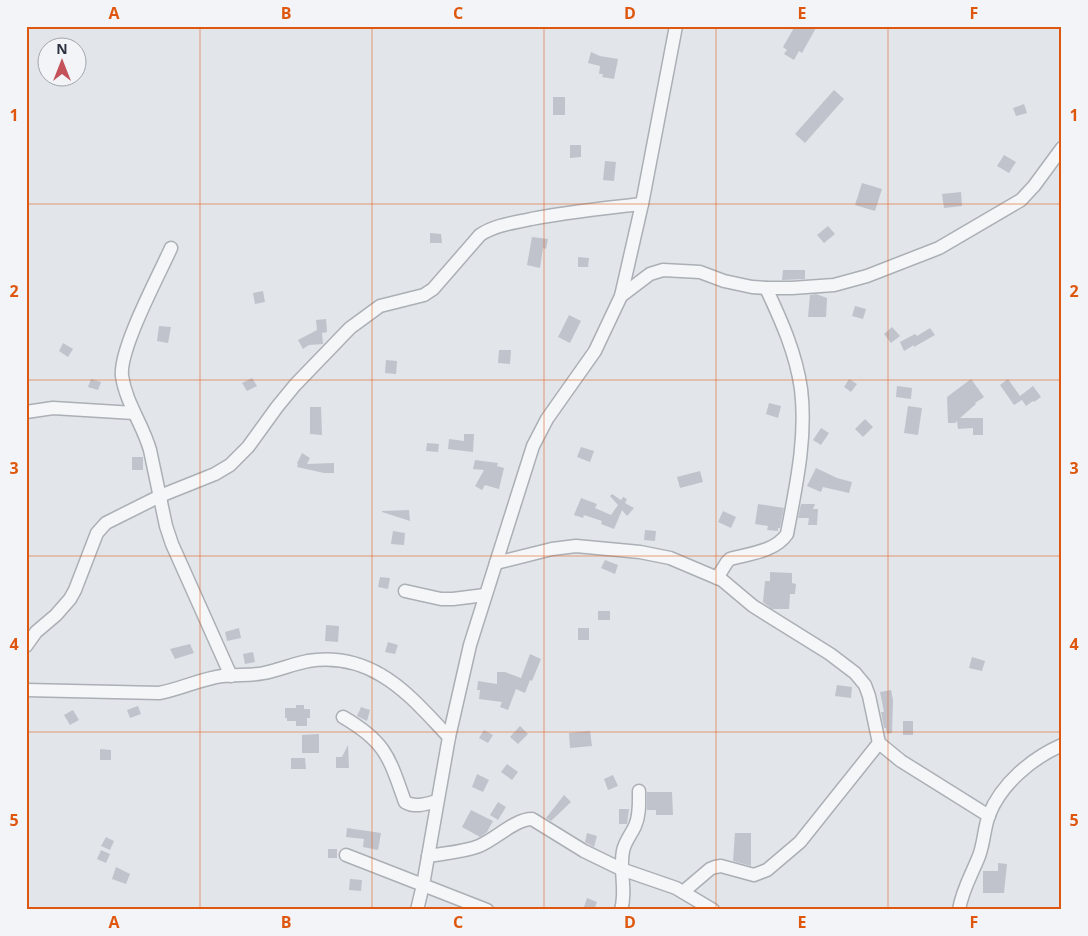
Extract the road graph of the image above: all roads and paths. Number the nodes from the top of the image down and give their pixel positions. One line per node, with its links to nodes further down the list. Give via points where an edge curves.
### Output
1 (676, 26): 3 (street)
2 (1062, 148): 5 (street, via 1025,197 930,252 834,285)
3 (642, 204): 6 (street); 9 (street, via 561,214 503,225 480,234 433,289 424,295 380,306 350,328 295,385 248,447 230,465)
4 (171, 248): 8 (street, via 123,359 122,377)
5 (766, 288): 6 (street, via 724,281 700,272 663,270 650,274); 11 (street, via 786,331 801,389 801,457 784,539 764,550 730,559)
6 (620, 296): 10 (street, via 595,351 547,419 533,446)
7 (26, 412): 8 (street, via 53,408)
8 (134, 413): 9 (street, via 148,444)
9 (160, 496): 14 (street, via 106,523 97,533 70,599); 15 (street, via 172,544)
10 (496, 563): 11 (street, via 576,546 670,558); 13 (street)
11 (717, 578): 19 (street, via 753,606 855,673 869,696)
12 (405, 591): 13 (street, via 447,599)
13 (485, 595): 18 (street)
14 (26, 646)
15 (231, 676): 16 (street, via 159,693); 18 (street, via 261,674 308,661 342,660 383,676 412,698)
16 (26, 690)
17 (343, 717): 22 (street, via 364,729 387,755 405,802 420,805)
18 (449, 737): 22 (street)
19 (879, 743): 23 (street, via 901,761); 28 (street, via 800,842 767,870 754,875 715,867)
20 (1062, 745): 23 (street, via 1020,772 1004,790)
21 (639, 791): 26 (street, via 639,814 625,844)
22 (437, 801): 25 (street)
23 (989, 816): 33 (street, via 983,844)
24 (346, 855): 27 (street)
25 (428, 856): 26 (street, via 478,846 522,821 532,819); 27 (street)
26 (621, 869): 28 (street); 31 (street)
27 (423, 885): 29 (street); 30 (street)
28 (683, 892): 32 (street)
29 (417, 910)
30 (487, 910)
31 (622, 910)
32 (712, 910)
33 (959, 910)

